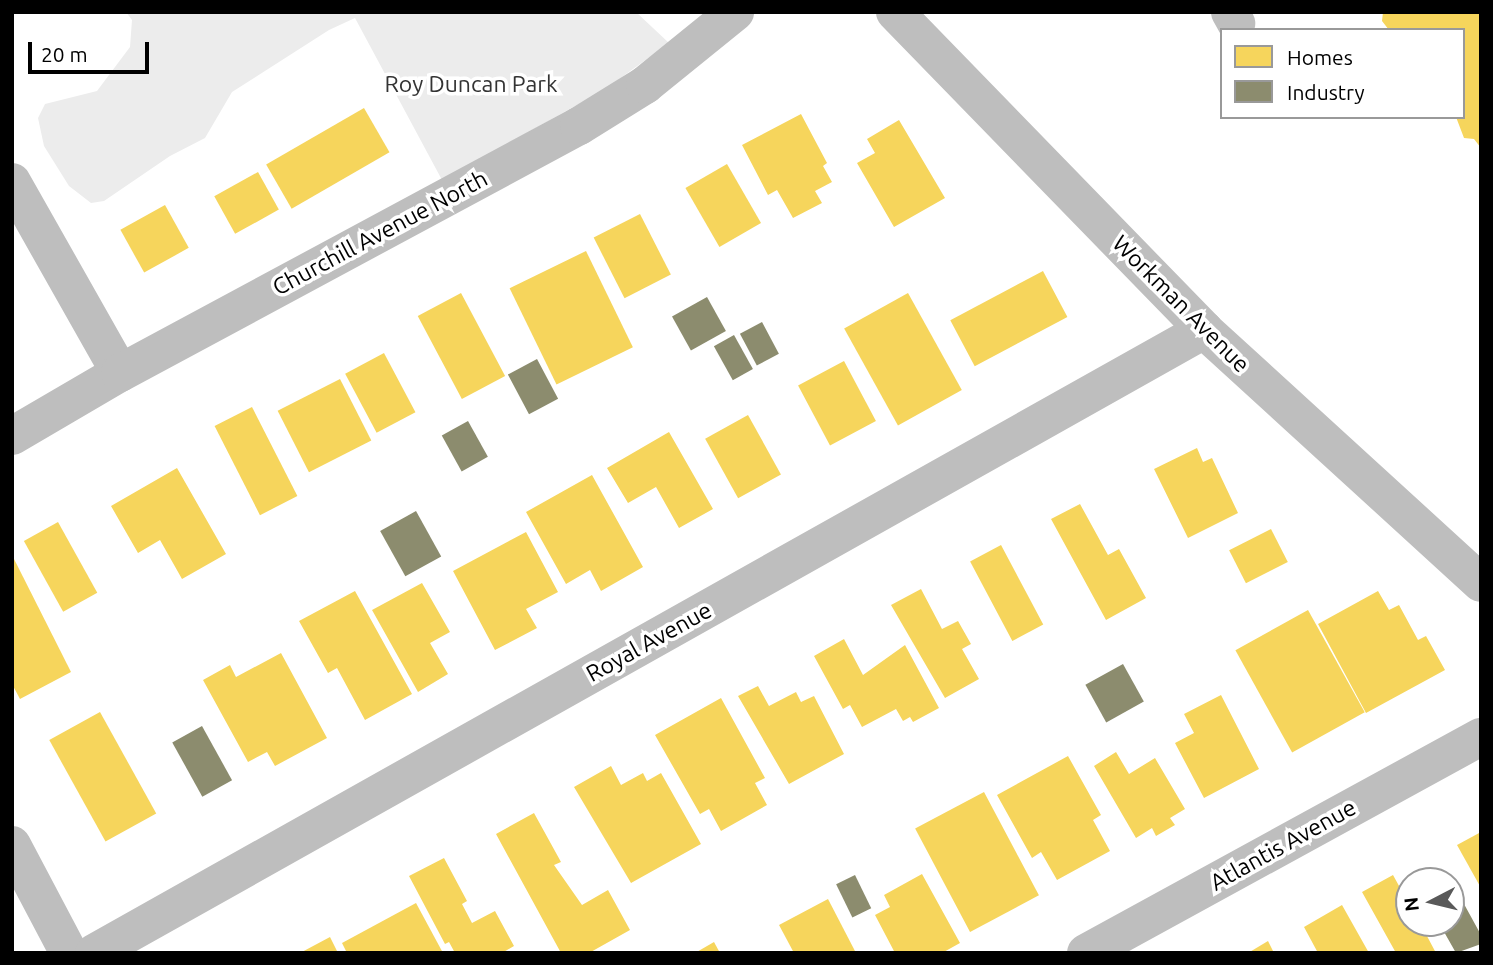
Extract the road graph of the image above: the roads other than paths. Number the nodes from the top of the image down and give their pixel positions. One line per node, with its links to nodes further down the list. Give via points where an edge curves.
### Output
1 (735, 12): 5 (street, Churchill Avenue North, via 645,85 579,126)
2 (895, 12): 4 (street, Workman Avenue)
3 (12, 182): 5 (street)
4 (1204, 330): 7 (street, Workman Avenue); 11 (street, Royal Avenue)
5 (120, 373): 6 (street, Churchill Avenue North)
6 (12, 436)
7 (1481, 583)
8 (1481, 737): 12 (street, Atlantis Avenue)
9 (12, 845): 10 (street)
10 (69, 953)
11 (94, 953)
12 (1086, 953)

